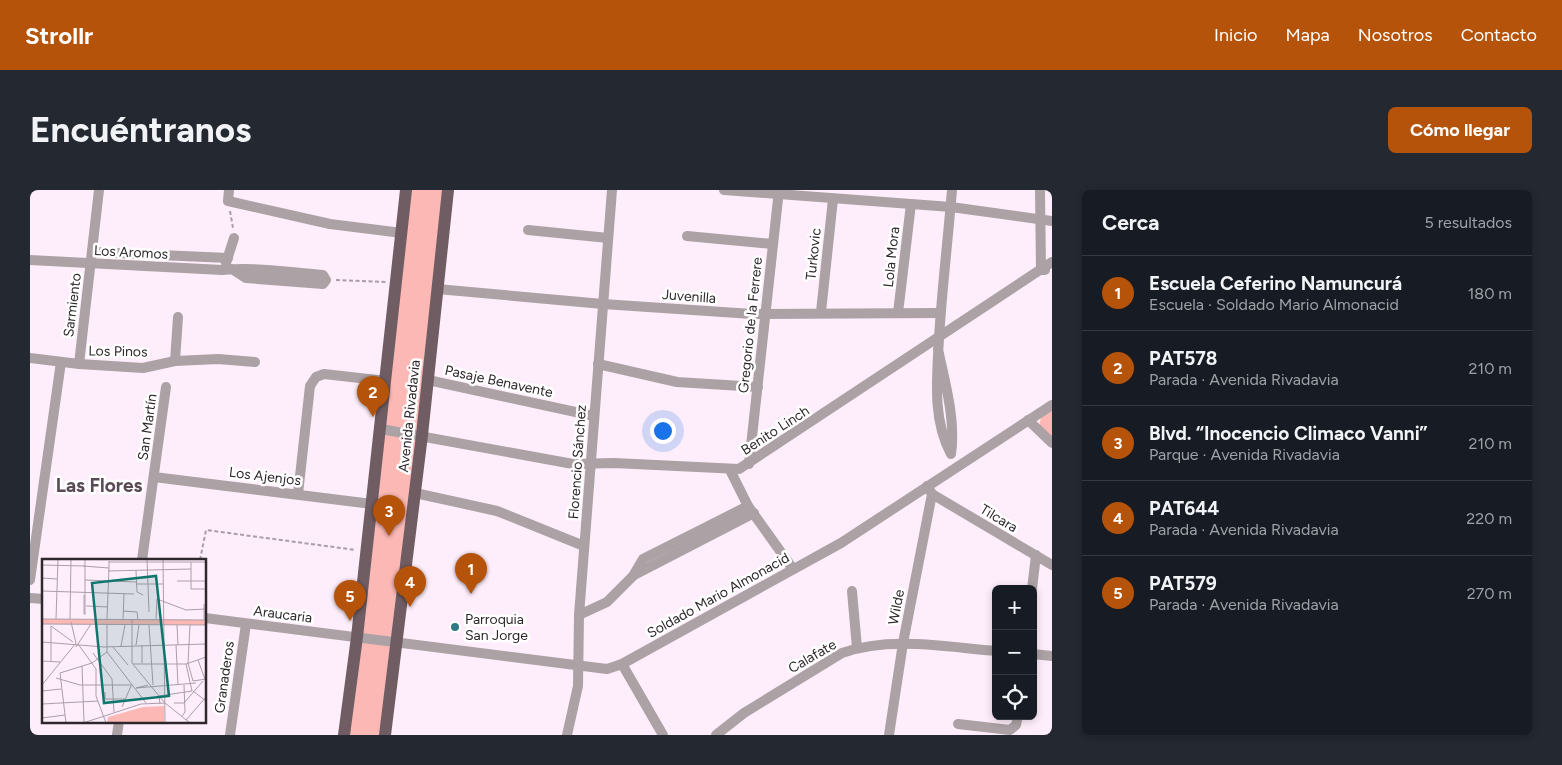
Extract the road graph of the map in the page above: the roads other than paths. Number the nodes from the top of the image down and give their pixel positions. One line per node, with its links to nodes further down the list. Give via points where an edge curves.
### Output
1 (99, 190): 21 (street, Sarmiento)
2 (229, 190): 16 (street, via 228,201 330,224)
3 (406, 190): 16 (main road, Avenida Rivadavia)
4 (448, 190): 30 (main road, Avenida Rivadavia)
5 (612, 190): 19 (street, Florencio Sánchez)
6 (724, 190): 9 (street)
7 (952, 190): 12 (street)
8 (1040, 190): 13 (street)
9 (779, 192): 10 (street); 20 (street, Gregorio de la Ferrere)
10 (833, 199): 11 (street); 32 (street, Turkovic)
11 (910, 204): 12 (street); 34 (street, Lola Mora)
12 (951, 207): 13 (street); 35 (street)
13 (1041, 219): 14 (street); 27 (street)
14 (1052, 220)
15 (528, 230): 19 (street)
16 (402, 233): 45 (main road, Avenida Rivadavia)
17 (687, 236): 20 (street)
18 (234, 238): 22 (street)
19 (608, 238): 31 (street, Florencio Sánchez)
20 (773, 244): 33 (street, Gregorio de la Ferrere)
21 (92, 252): 22 (street, Los Aromos); 25 (street, Sarmiento)
22 (228, 258): 26 (street)
23 (30, 260): 25 (street, Los Aromos)
24 (1052, 262): 27 (street, Benito Linch)
25 (91, 264): 26 (street, Los Aromos); 42 (street, Sarmiento)
26 (227, 270): 29 (street, Los Aromos, via 246,278 323,284)
27 (1041, 270): 28 (street); 37 (street, Benito Linch)
28 (1052, 270)
29 (326, 280)
30 (437, 289): 31 (street, Juvenilla); 44 (main road, Avenida Rivadavia)
31 (603, 304): 33 (street, Juvenilla); 43 (street, Florencio Sánchez)
32 (821, 312): 33 (street, Juvenilla); 34 (street, Juvenilla)
33 (766, 313): 47 (street, Gregorio de la Ferrere)
34 (898, 313): 35 (street, Juvenilla)
35 (940, 313): 37 (street)
36 (178, 317): 39 (street)
37 (939, 338): 55 (street, Benito Linch); 56 (street, via 936,397)
38 (30, 358): 40 (street, Los Pinos)
39 (175, 361): 41 (street, Los Pinos); 42 (street, Los Pinos, via 143,368)
40 (61, 362): 42 (street, Los Pinos); 69 (street)
41 (256, 362)
42 (79, 364)
43 (598, 364): 47 (street, via 677,382); 49 (street, Florencio Sánchez)
44 (428, 380): 49 (street, Pasaje Benavente); 52 (main road, Avenida Rivadavia)
45 (386, 381): 51 (main road, Avenida Rivadavia); 61 (street, via 324,374 316,377 310,386)
46 (166, 387): 58 (street, San Martín)
47 (758, 387): 55 (street, Gregorio de la Ferrere)
48 (1052, 405): 50 (street, Soldado Mario Almonacid)
49 (594, 416): 54 (street, Florencio Sánchez)
50 (1028, 420): 53 (street); 56 (street, Soldado Mario Almonacid)
51 (381, 429): 52 (street, Benito Linch); 62 (main road, Avenida Rivadavia)
52 (422, 435): 54 (street, Benito Linch, via 573,464); 60 (main road, Avenida Rivadavia)
53 (1052, 443)
54 (591, 464): 57 (street, Benito Linch); 64 (street, Florencio Sánchez)
55 (749, 464): 57 (street, Benito Linch)
56 (954, 469): 59 (street, Soldado Mario Almonacid)
57 (730, 470): 63 (street)
58 (154, 477): 61 (street, Los Ajenjos); 66 (street, San Martín)
59 (930, 490): 65 (street, Tilcara); 68 (street, Soldado Mario Almonacid); 77 (street, Wilde)
60 (415, 493): 64 (street, via 497,511); 76 (main road, Avenida Rivadavia)
61 (298, 494): 62 (street, Los Ajenjos)
62 (372, 504): 75 (main road, Avenida Rivadavia)
63 (751, 510): 68 (street); 72 (street, via 633,576 607,602)
64 (584, 546): 72 (street, Florencio Sánchez)
65 (1036, 556): 67 (street, Tilcara); 70 (street)
66 (142, 559)
67 (1052, 565)
68 (793, 569): 82 (street, Soldado Mario Almonacid)
69 (30, 580)
70 (1032, 585)
71 (852, 591): 78 (street)
72 (580, 615): 83 (street, Florencio Sánchez)
73 (206, 618): 74 (street, Araucaria)
74 (246, 624): 75 (street, Araucaria); 88 (street, Granaderos)
75 (357, 637): 76 (street, Soldado Mario Almonacid); 89 (main road, Avenida Rivadavia)
76 (396, 642): 83 (street, Soldado Mario Almonacid); 90 (main road, Avenida Rivadavia)
77 (903, 643): 78 (street, Calafate); 79 (street, Calafate); 94 (street, Wilde)
78 (857, 648): 93 (street, Calafate, via 842,653 744,713)
79 (992, 651)
80 (1037, 654): 81 (street)
81 (1052, 656)
82 (622, 664): 83 (street, Soldado Mario Almonacid, via 607,669); 92 (street)
83 (579, 666): 91 (street, Florencio Sánchez)
84 (1017, 720): 86 (street, via 1010,730)
85 (119, 722): 87 (street)
86 (958, 724)
87 (117, 735)
88 (230, 735)
89 (344, 735)
90 (385, 735)
91 (567, 735)
92 (663, 735)
93 (716, 735)
94 (889, 735)

